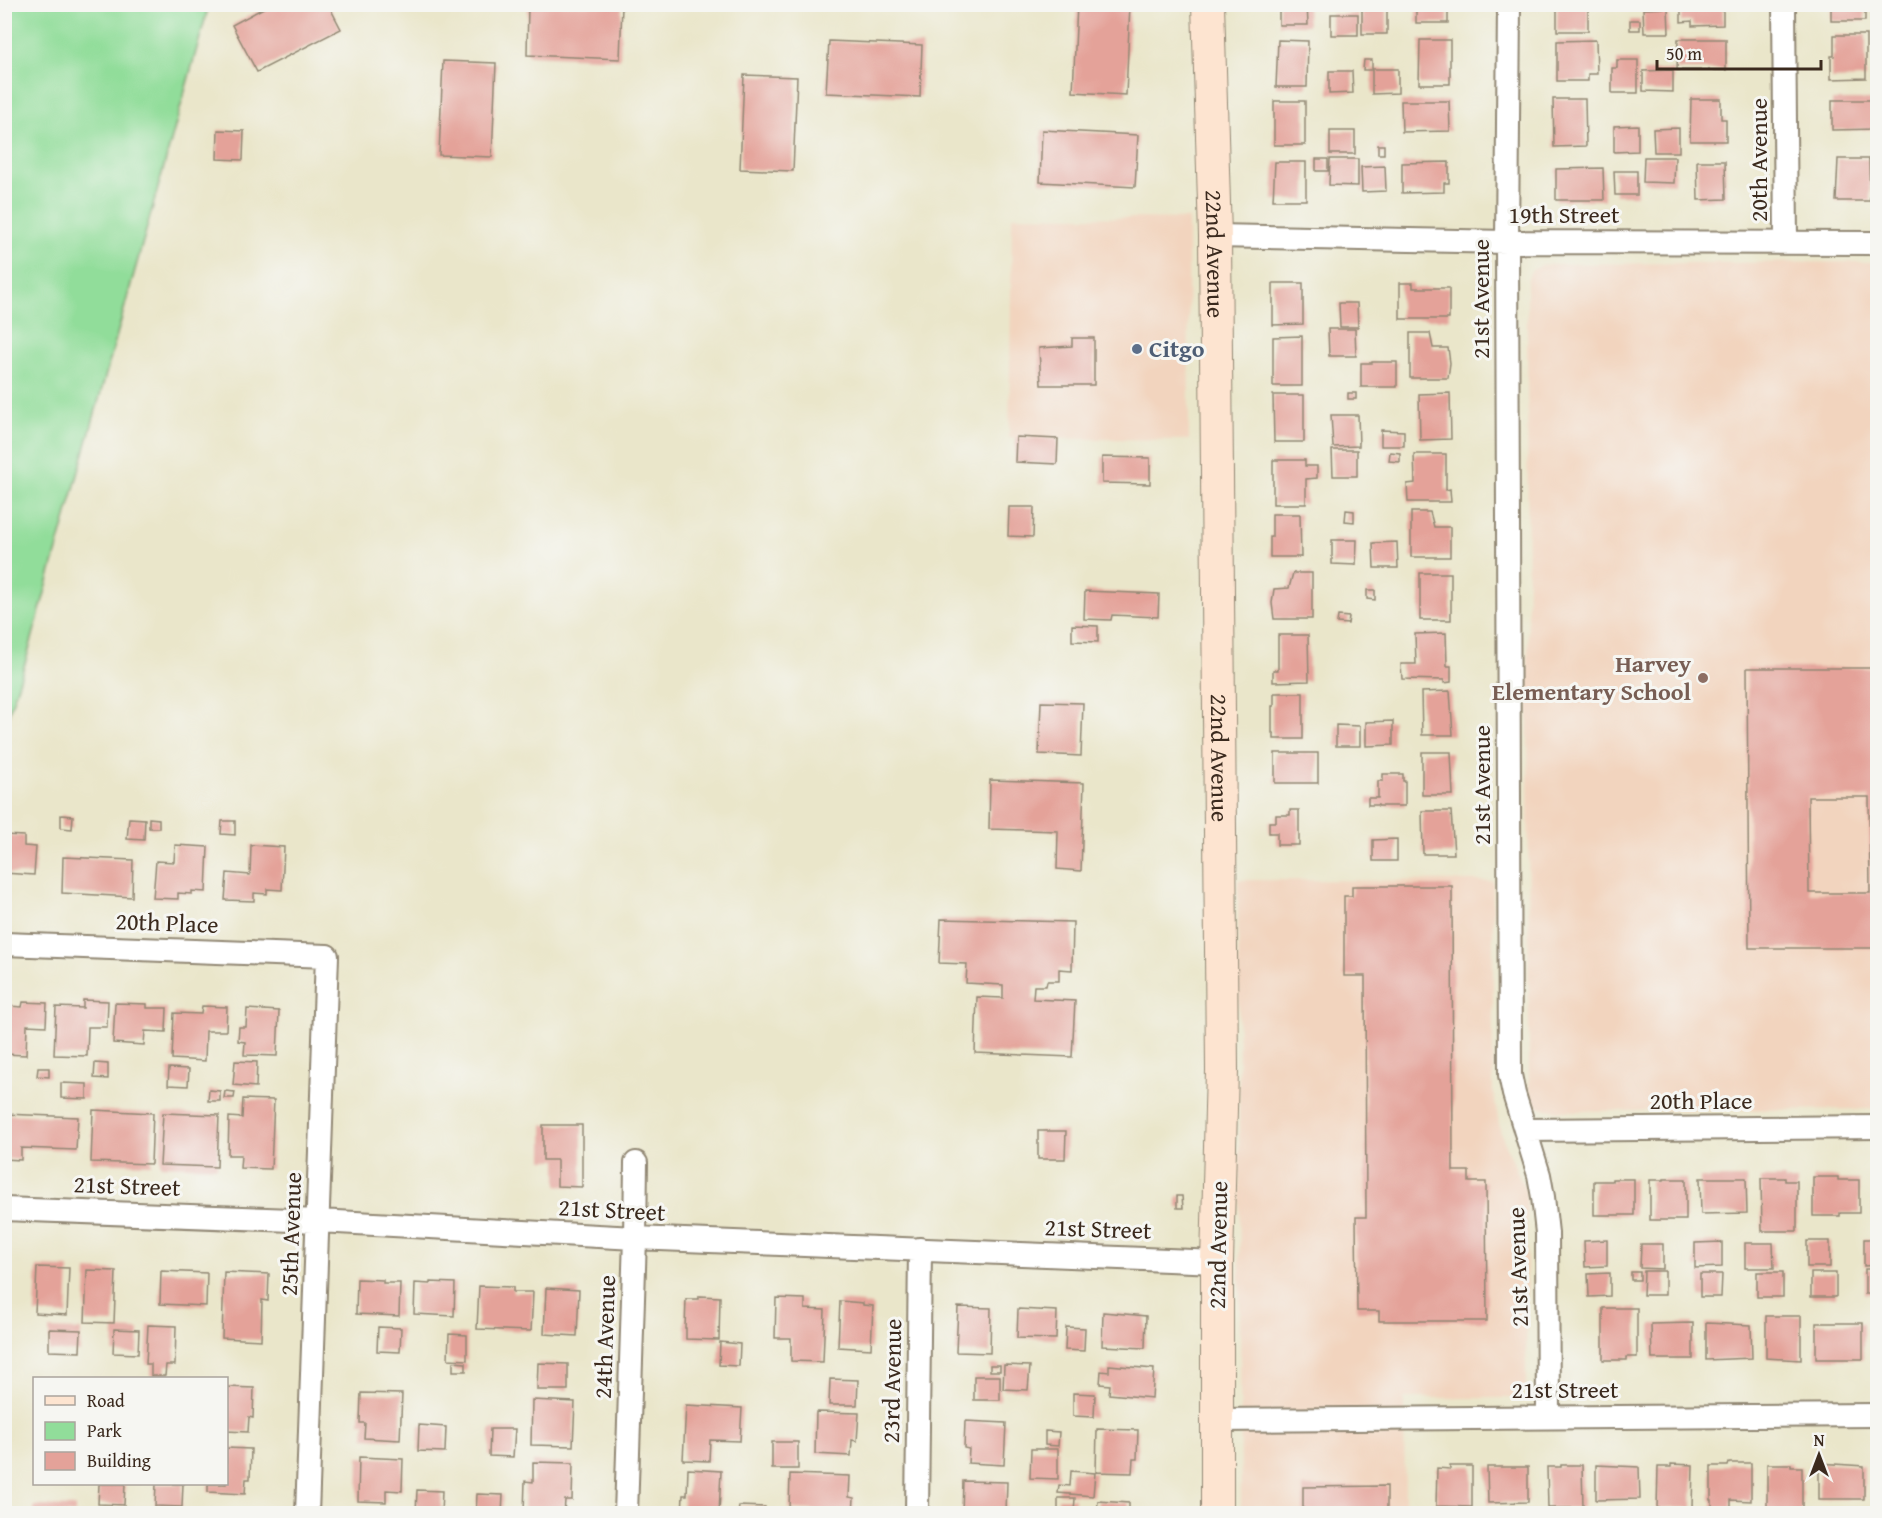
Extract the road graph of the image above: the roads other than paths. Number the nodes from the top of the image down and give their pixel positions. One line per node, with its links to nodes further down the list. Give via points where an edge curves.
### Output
1 (1208, 4): 4 (street, 22nd Avenue)
2 (1509, 4): 5 (street, 21st Avenue)
3 (1784, 4): 6 (street, 20th Avenue)
4 (1215, 236): 5 (street, 19th Street); 17 (street, 22nd Avenue, via 1222,1070)
5 (1507, 242): 6 (street, 19th Street); 11 (street, 21st Avenue, via 1510,1075)
6 (1786, 242): 7 (street, 19th Street)
7 (1878, 243)
8 (4, 944): 9 (street, 20th Place)
9 (327, 956): 14 (street, 25th Avenue)
10 (1878, 1127): 11 (street, 20th Place)
11 (1525, 1130): 19 (street, 21st Avenue, via 1539,1175 1547,1233)
12 (636, 1163): 15 (street, 24th Avenue)
13 (4, 1209): 14 (street, 21st Street)
14 (319, 1221): 15 (street, 21st Street); 21 (street, 25th Avenue)
15 (635, 1238): 16 (street, 21st Street); 22 (street, 24th Avenue)
16 (920, 1249): 17 (street, 21st Street); 23 (street, 23rd Avenue)
17 (1217, 1262): 20 (street, 22nd Avenue)
18 (1878, 1415): 19 (street, 21st Street)
19 (1548, 1416): 20 (street, 21st Street)
20 (1216, 1420): 24 (street, 22nd Avenue)
21 (307, 1514)
22 (626, 1514)
23 (917, 1514)
24 (1217, 1514)

